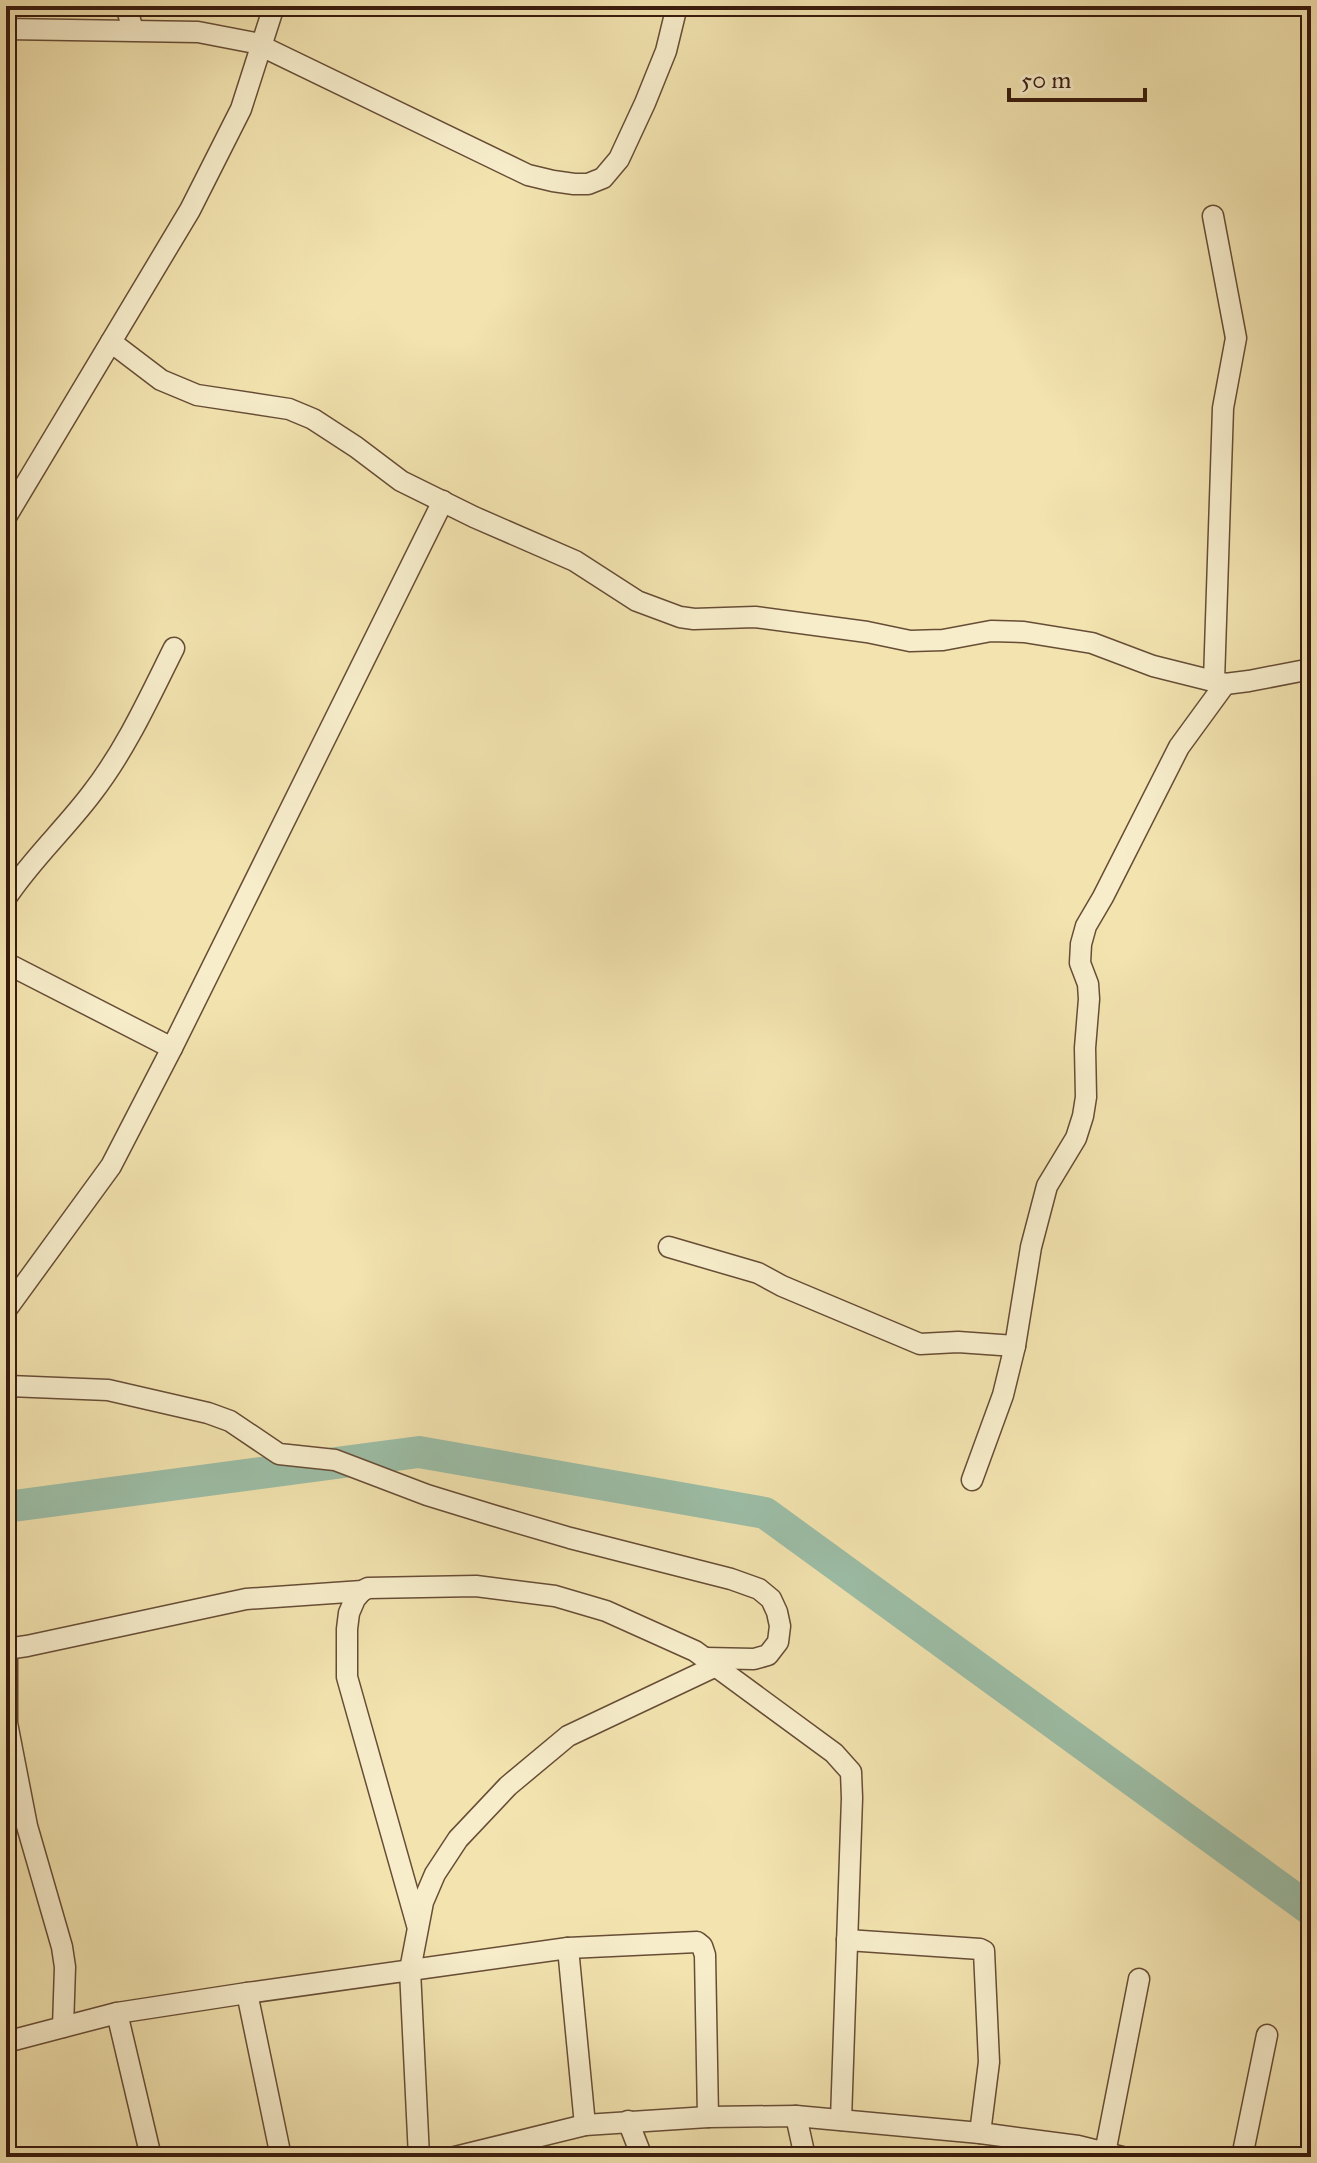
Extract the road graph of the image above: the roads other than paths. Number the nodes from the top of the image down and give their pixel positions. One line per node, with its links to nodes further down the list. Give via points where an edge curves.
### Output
1 (126, 6): 5 (street)
2 (274, 6): 6 (street)
3 (677, 6): 6 (street, via 666,51 619,159 603,178 588,184 528,175)
4 (6, 29): 5 (street)
5 (133, 30): 6 (street, via 198,32)
6 (261, 46): 8 (street, via 241,109 196,198)
7 (1213, 216): 13 (street, via 1236,338 1223,408)
8 (111, 342): 9 (street, via 161,380 197,395 289,409 313,419 401,481); 10 (street)
9 (443, 501): 13 (street, via 575,561 637,601 680,617 755,617 910,641 1024,632 1092,643 1153,666); 16 (street)
10 (6, 517)
11 (174, 648): 14 (street, via 129,737 94,791)
12 (1311, 669): 13 (street)
13 (1219, 682): 19 (street, via 1179,747 1086,926 1080,963 1089,999 1083,1116 1047,1186)
14 (6, 898)
15 (6, 963): 16 (street)
16 (172, 1048): 18 (street, via 111,1166)
17 (669, 1247): 19 (street, via 758,1273 920,1344)
18 (6, 1310)
19 (1015, 1346): 21 (street)
20 (6, 1388): 24 (street, via 108,1390 208,1413 230,1421 279,1454 335,1460 427,1495 759,1589 777,1612 778,1642 768,1655)
21 (972, 1480)
22 (362, 1591): 23 (street, via 246,1599); 24 (street, via 476,1586 555,1596 672,1639); 25 (street, via 349,1613 347,1677)
23 (6, 1649): 32 (street, via 7,1723 27,1826 62,1947)
24 (710, 1662): 25 (street, via 568,1736 508,1786 458,1839 435,1874); 26 (street, via 834,1753 851,1772)
25 (418, 1929): 28 (street)
26 (847, 1940): 37 (street); 40 (street, via 984,1951 989,2062)
27 (568, 1948): 28 (street); 36 (street, via 697,1942 702,1946); 39 (street)
28 (410, 1970): 30 (street); 45 (street)
29 (1139, 1979): 42 (street)
30 (247, 1993): 31 (street); 44 (street)
31 (117, 2013): 32 (street); 43 (street)
32 (63, 2027): 34 (street)
33 (1267, 2035): 49 (street)
34 (6, 2042)
35 (796, 2116): 36 (street); 37 (street); 48 (street)
36 (708, 2117): 38 (street)
37 (841, 2120): 40 (street)
38 (628, 2121): 39 (street); 47 (street)
39 (585, 2125): 41 (street)
40 (980, 2133): 42 (street)
41 (496, 2152): 46 (street)
42 (1113, 2155)
43 (151, 2157)
44 (281, 2157)
45 (419, 2157)
46 (455, 2157)
47 (642, 2157)
48 (805, 2157)
49 (1242, 2157)

